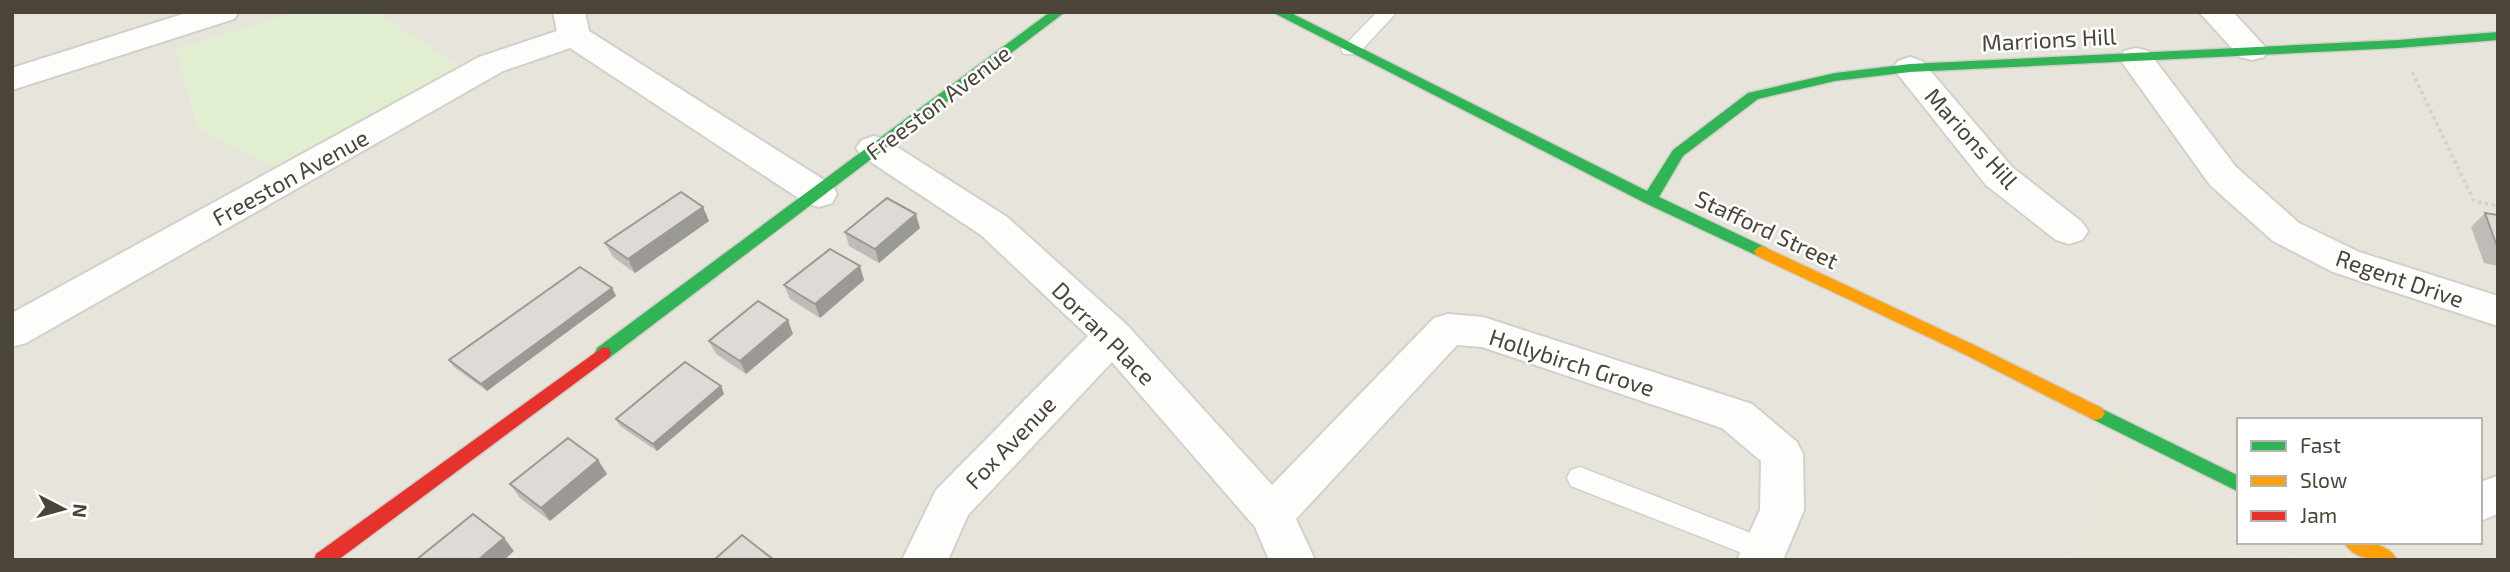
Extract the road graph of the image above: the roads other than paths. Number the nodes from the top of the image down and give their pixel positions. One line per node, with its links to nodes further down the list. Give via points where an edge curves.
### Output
1 (223, 12): 12 (street)
2 (1059, 12): 13 (street, Freeston Avenue)
3 (1278, 12): 8 (street, Stafford Street)
4 (1388, 12): 8 (lane)
5 (2215, 12): 9 (street)
6 (571, 24): 14 (street, Freeston Avenue); 18 (street, Freeston Avenue, via 491,64)
7 (2498, 36): 9 (street, Marrions Hill)
8 (1351, 50): 15 (street, Stafford Street)
9 (2252, 50): 10 (street, Marrions Hill)
10 (2136, 58): 11 (street, Marrions Hill); 17 (street, Regent Drive, via 2223,176 2287,232 2346,262)
11 (1910, 68): 15 (street, Marrions Hill, via 1835,77 1753,96 1678,153); 16 (street, Marions Hill, via 1999,176)
12 (12, 79)
13 (874, 148): 14 (street, Freeston Avenue); 19 (street, Dorran Place, via 995,226)
14 (819, 194): 26 (street, Freeston Avenue)
15 (1650, 199): 21 (street, Stafford Street, via 1968,349)
16 (2069, 231)
17 (2498, 311)
18 (12, 332)
19 (1112, 337): 24 (street, Dorran Place); 27 (street, Fox Avenue, via 952,503)
20 (1580, 478): 25 (lane)
21 (2237, 484)
22 (2498, 494): 23 (street)
23 (2482, 501)
24 (1272, 515): 25 (street, Hollybirch Grove, via 1448,329 1483,332 1737,416 1782,454 1782,510); 28 (street, Dorran Place)
25 (1763, 555)
26 (323, 560)
27 (925, 560)
28 (1292, 560)

